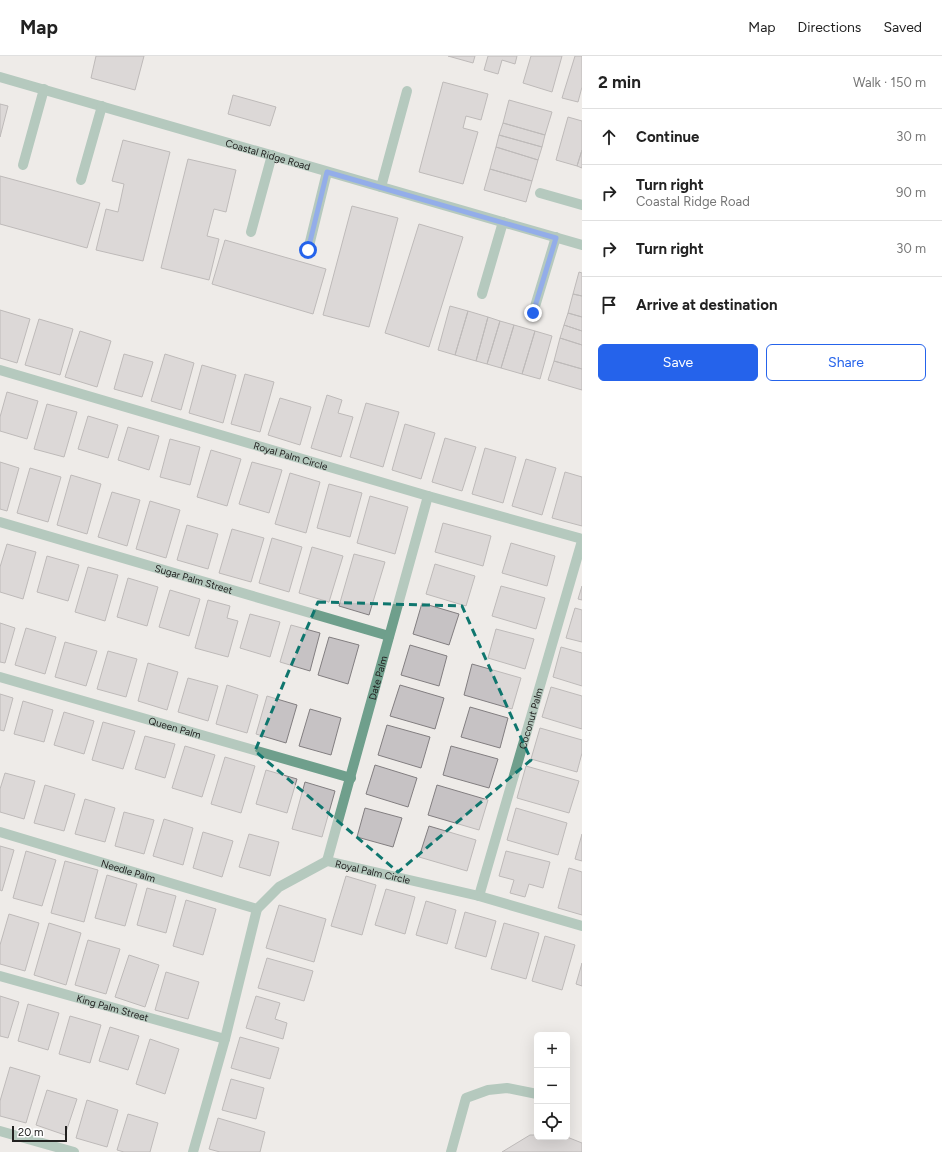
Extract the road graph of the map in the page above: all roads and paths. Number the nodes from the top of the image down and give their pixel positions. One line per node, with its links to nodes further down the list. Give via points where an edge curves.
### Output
1 (0, 77): 2 (street, Coastal Ridge Road)
2 (44, 89): 4 (street, Coastal Ridge Road); 6 (street)
3 (407, 91): 9 (street)
4 (102, 106): 5 (street, Coastal Ridge Road); 8 (street)
5 (272, 155): 7 (street, Coastal Ridge Road); 13 (street)
6 (23, 165)
7 (327, 172): 9 (street, Coastal Ridge Road); 16 (street)
8 (81, 180)
9 (381, 187): 12 (street, Coastal Ridge Road)
10 (540, 193): 11 (street)
11 (582, 205)
12 (503, 222): 14 (street, Coastal Ridge Road); 17 (street)
13 (251, 232)
14 (556, 238): 15 (street, Coastal Ridge Road); 18 (street)
15 (582, 245)
16 (308, 250)
17 (482, 294)
18 (533, 313)
19 (0, 370): 20 (street, Royal Palm Circle)
20 (428, 496): 22 (street, Royal Palm Circle); 23 (street, Date Palm)
21 (0, 522): 23 (street, Sugar Palm Street)
22 (582, 540): 28 (street, Coconut Palm)
23 (389, 636): 25 (street, Date Palm)
24 (0, 677): 25 (street, Queen Palm)
25 (351, 778): 27 (street, Date Palm)
26 (0, 832): 29 (street, Needle Palm)
27 (328, 861): 28 (street, Royal Palm Circle); 29 (street, Royal Palm Circle, via 279,887)
28 (479, 896): 30 (street, Royal Palm Circle)
29 (257, 909): 32 (street)
30 (582, 926)
31 (0, 976): 32 (street, King Palm Street)
32 (225, 1039): 36 (street)
33 (534, 1093): 37 (street, via 507,1088 488,1090 466,1098)
34 (0, 1131): 35 (street)
35 (74, 1152)
36 (192, 1152)
37 (451, 1152)

